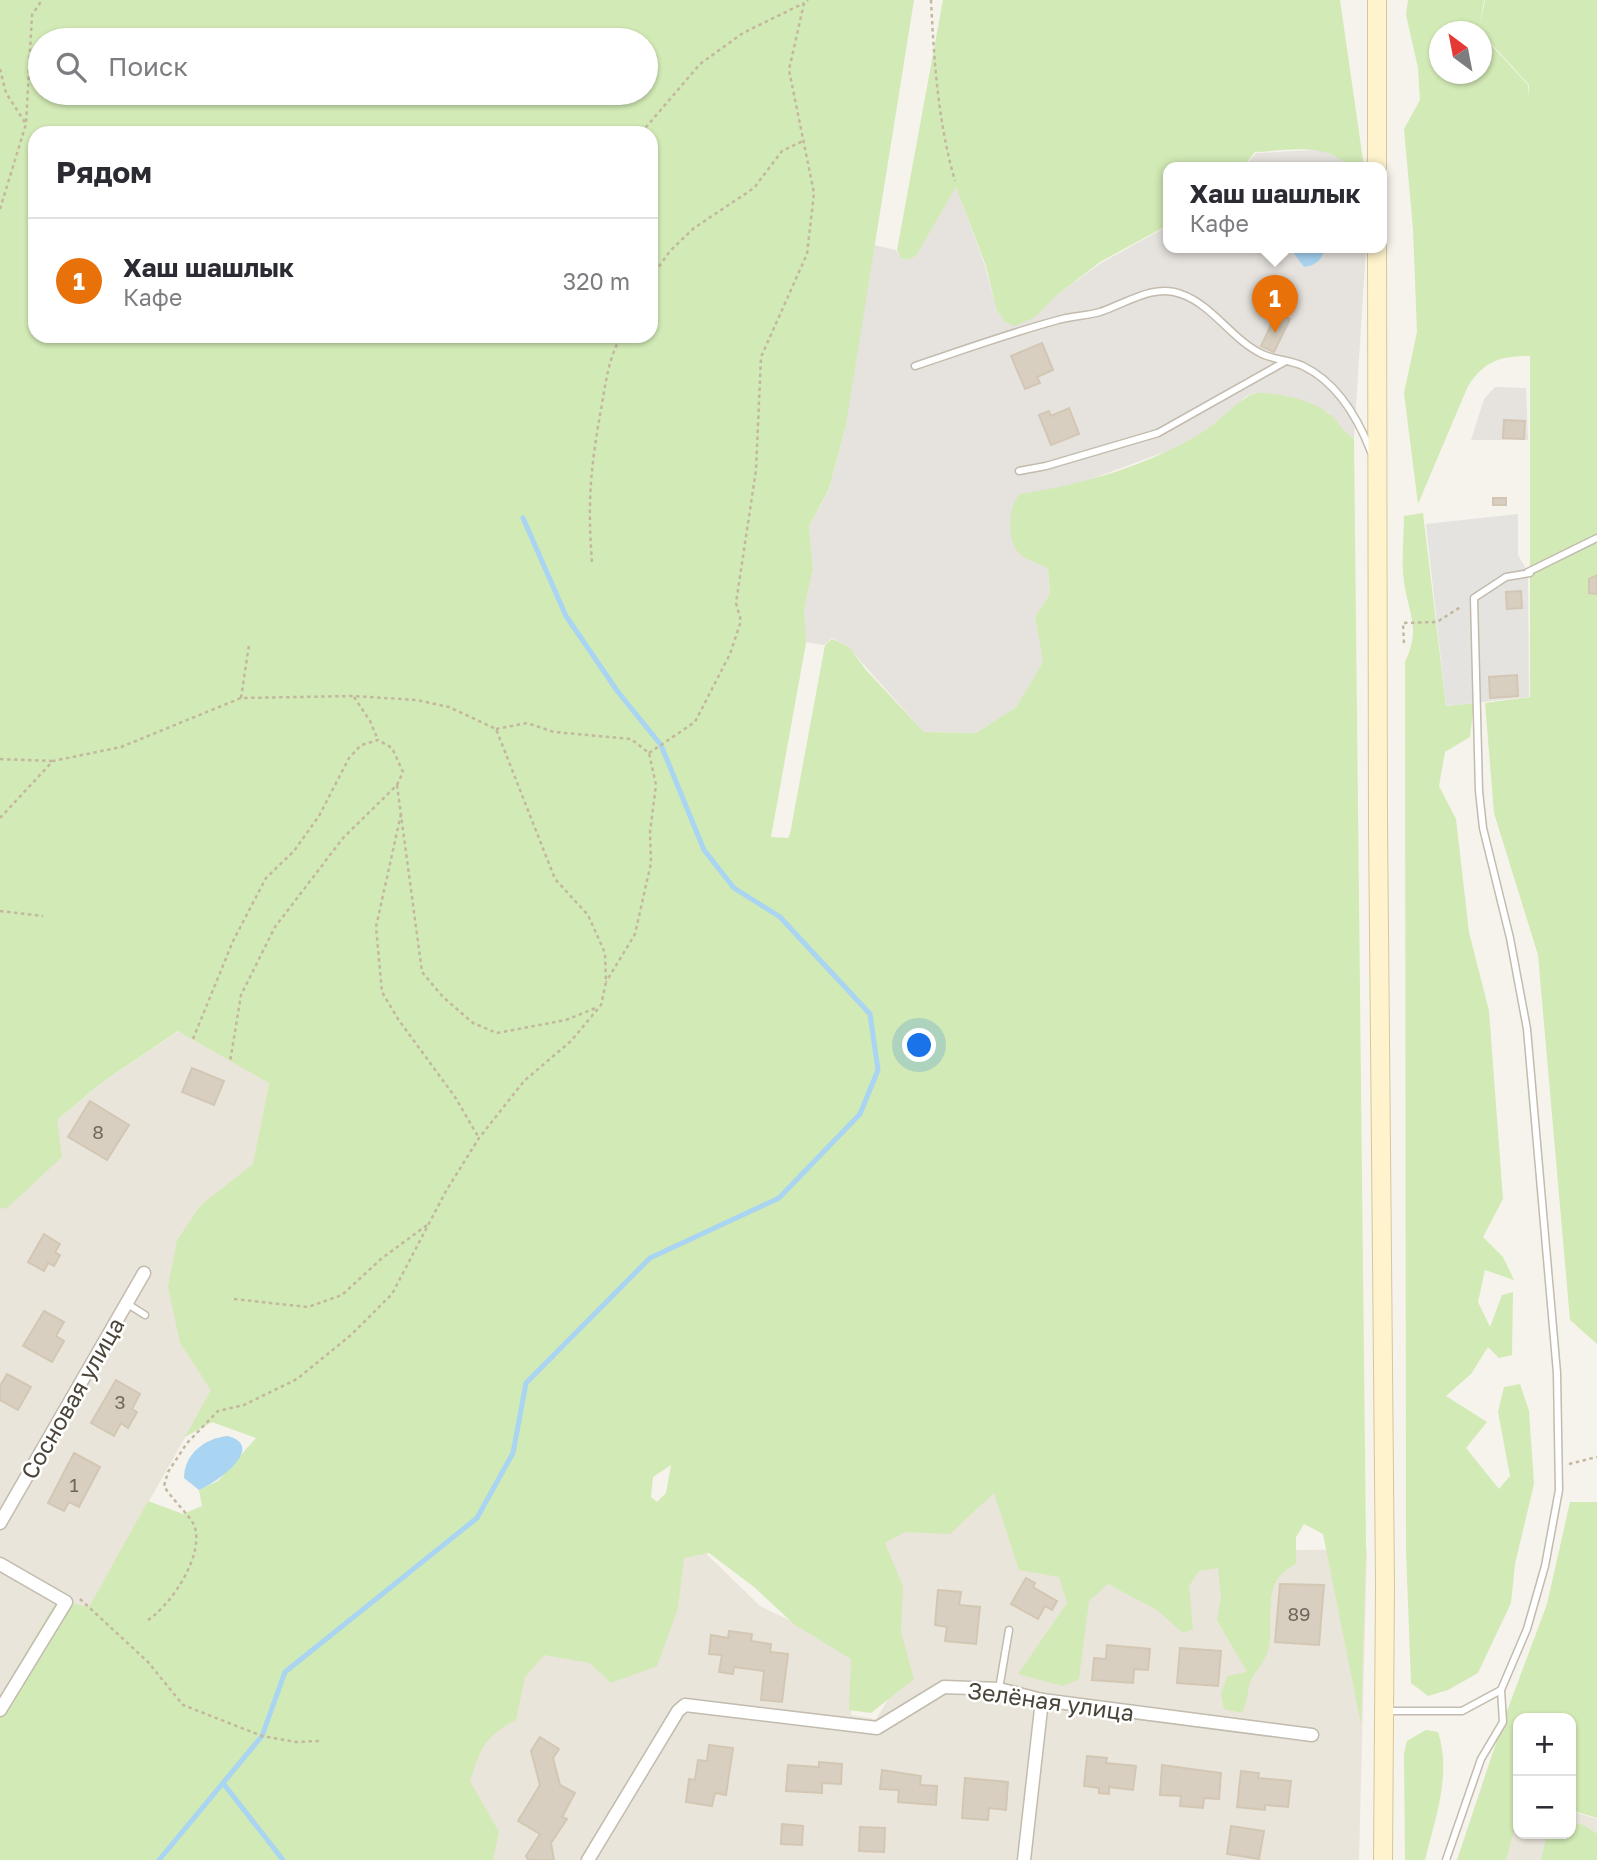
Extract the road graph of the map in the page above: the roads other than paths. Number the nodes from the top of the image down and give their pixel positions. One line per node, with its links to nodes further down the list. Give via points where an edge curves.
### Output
1 (1377, 0): 2 (main road)
2 (1377, 162)
3 (1377, 253): 6 (main road)
4 (1286, 361): 5 (lane, via 1263,355 1228,332 1196,300 1178,292 1157,291 1098,313 1060,319); 6 (lane, via 1302,366 1336,391 1362,429); 7 (lane, via 1158,433)
5 (915, 366)
6 (1377, 467): 19 (main road)
7 (1019, 471)
8 (1597, 538): 16 (lane, via 1529,573 1506,577 1474,598 1479,791 1527,1029 1557,1373 1559,1490 1527,1629)
9 (144, 1273): 10 (street, Сосновая улица)
10 (126, 1303): 11 (lane); 12 (street, Сосновая улица)
11 (145, 1315)
12 (0, 1523)
13 (0, 1564): 18 (street, via 72,1600)
14 (1009, 1630): 15 (lane)
15 (999, 1689): 17 (street, Зелёная улица); 21 (street, Зелёная улица, via 944,1687 877,1728 685,1704)
16 (1501, 1690): 19 (lane, via 1462,1711); 24 (lane, via 1503,1722 1481,1759)
17 (1042, 1700): 20 (street, Зелёная улица); 22 (street)
18 (0, 1710)
19 (1383, 1712): 23 (main road)
20 (1312, 1735)
21 (588, 1860)
22 (1024, 1860)
23 (1383, 1860)
24 (1446, 1860)

